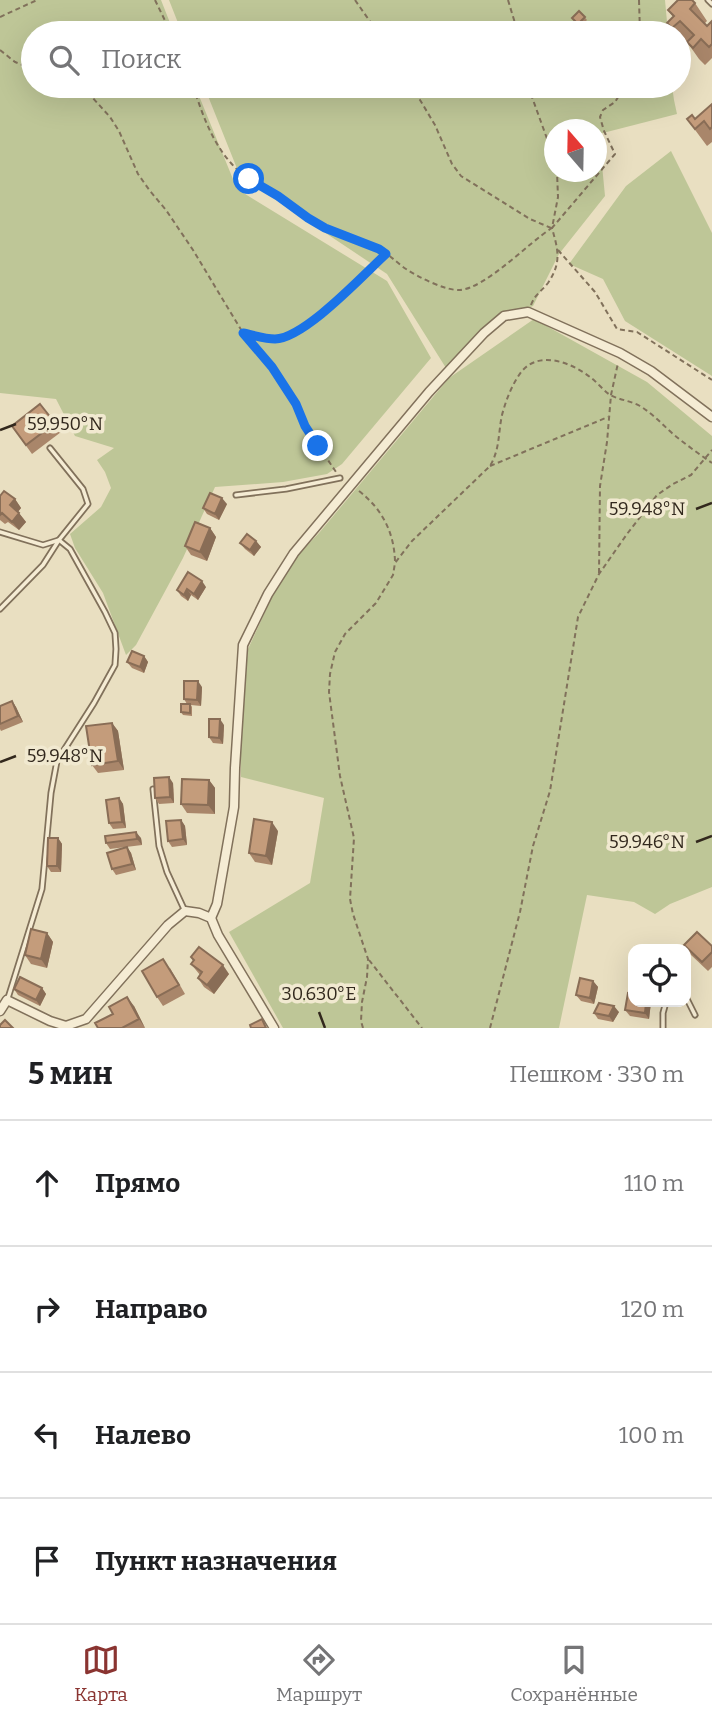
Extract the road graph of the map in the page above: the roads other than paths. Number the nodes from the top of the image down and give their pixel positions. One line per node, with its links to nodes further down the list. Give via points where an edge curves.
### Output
1 (708, 0): 2 (lane)
2 (712, 4)
3 (712, 417): 12 (street, via 620,353 528,312 504,316 484,333 294,553 243,645 234,807)
4 (50, 447): 8 (lane, via 83,489 88,504)
5 (340, 478): 6 (lane)
6 (236, 495)
7 (0, 532): 8 (lane, via 43,545)
8 (59, 540): 9 (lane, via 43,565); 13 (lane, via 70,549 105,612 115,633 116,657 94,703 57,761 42,889)
9 (0, 609)
10 (153, 789): 11 (lane, via 159,846)
11 (185, 911): 12 (street); 13 (street, via 86,1019 66,1026)
12 (211, 918): 18 (street)
13 (7, 1000): 16 (street)
14 (665, 1007): 19 (lane)
15 (691, 1007): 17 (lane)
16 (0, 1011)
17 (695, 1015)
18 (274, 1028)
19 (663, 1028)

